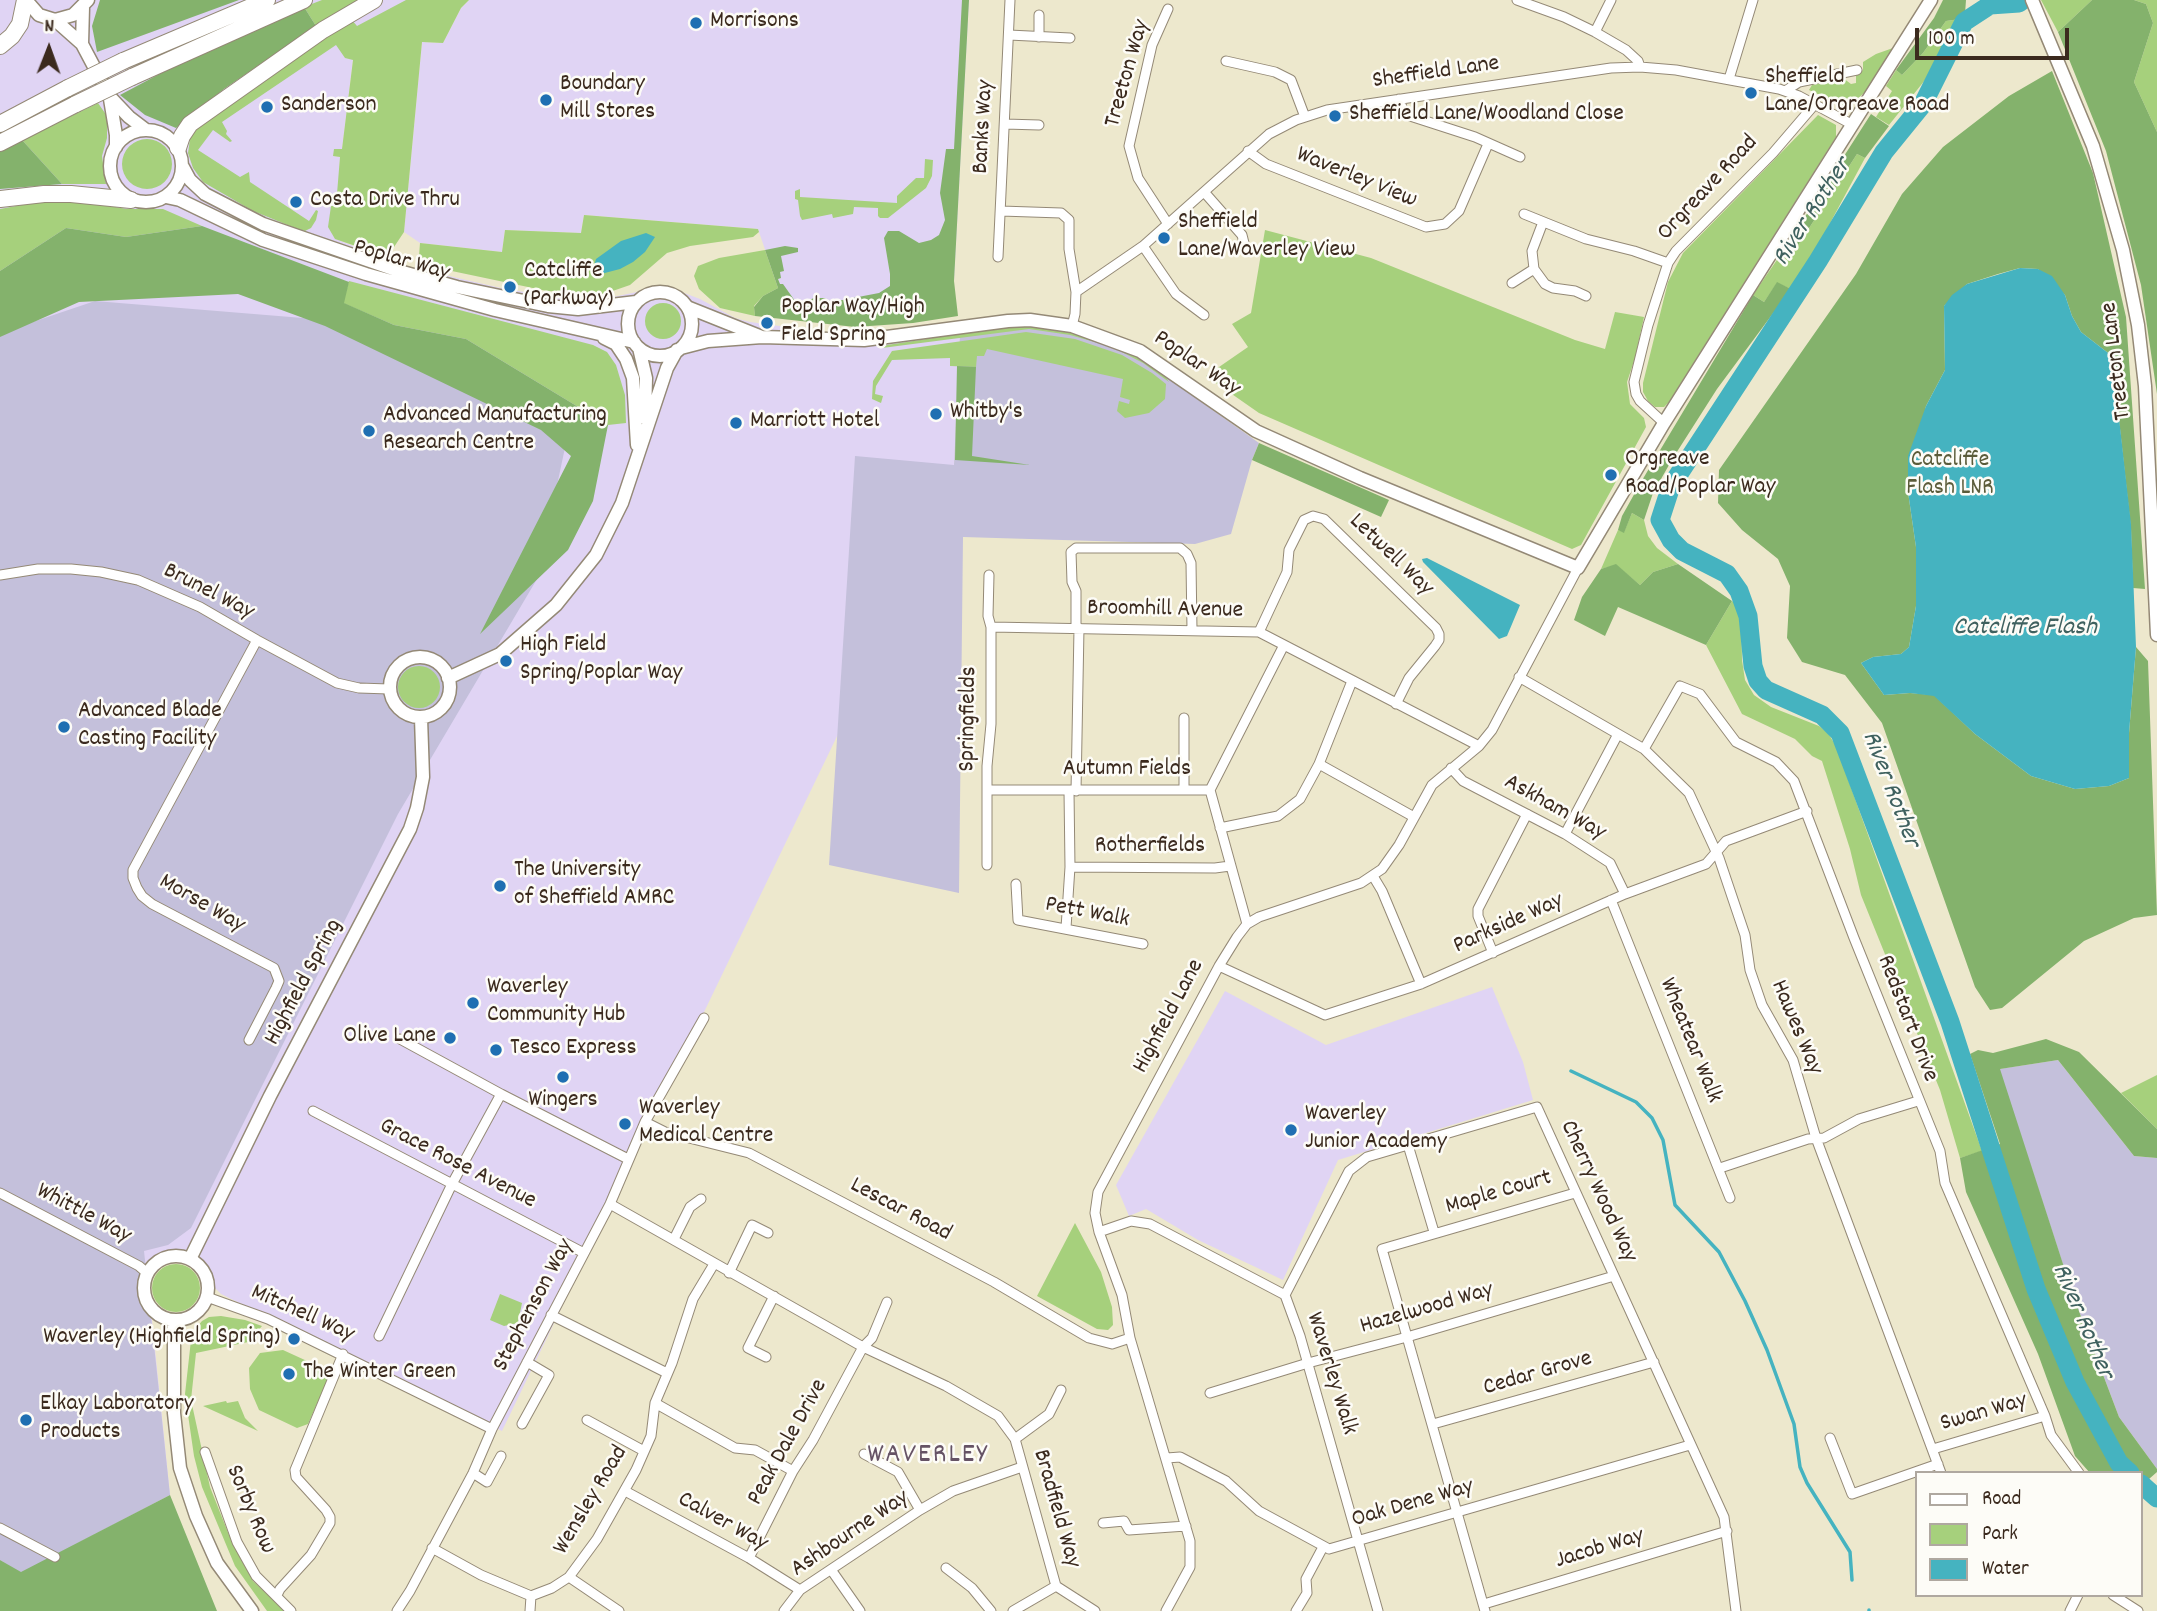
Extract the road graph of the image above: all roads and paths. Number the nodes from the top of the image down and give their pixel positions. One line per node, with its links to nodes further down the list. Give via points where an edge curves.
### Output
1 (16, 0): 20 (highway)
2 (25, 0): 15 (main road, via 39,15); 20 (highway, via 20,24)
3 (267, 0): 31 (highway, bridge, via 124,61)
4 (304, 0): 36 (highway, bridge)
5 (374, 0): 39 (highway, via 190,124)
6 (1010, 0): 17 (street, Banks Way)
7 (1517, 0): 16 (street)
8 (1611, 0): 16 (street)
9 (1753, 0): 25 (street)
10 (1931, 0): 34 (main road)
11 (2032, 0): 77 (main road, Treeton Lane, via 2107,189 2138,325)
12 (85, 4): 15 (main road, via 68,18); 21 (main road)
13 (1168, 9): 50 (street, Treeton Way, via 1152,45 1129,146 1138,178)
14 (1039, 15): 18 (street)
15 (55, 20): 21 (main road)
16 (1595, 32): 23 (street, via 1626,50)
17 (1009, 35): 18 (street); 32 (street, Banks Way)
18 (1039, 37): 19 (street)
19 (1070, 38)
20 (3, 44)
21 (82, 44): 27 (main road)
22 (1226, 61): 30 (street, via 1291,80)
23 (1640, 66): 25 (street, Sheffield Lane); 28 (street, Sheffield Lane)
24 (1857, 70): 26 (street, via 1799,82)
25 (1729, 79): 26 (street, Sheffield Lane)
26 (1785, 91): 29 (street, Sheffield Lane)
27 (110, 97): 35 (main road); 38 (main road)
28 (1399, 99): 30 (street, Sheffield Lane); 37 (street, via 1407,114)
29 (1815, 104): 34 (street, Sheffield Lane); 54 (street, Orgreave Road)
30 (1305, 117): 40 (street, Sheffield Lane, via 1269,134)
31 (0, 124)
32 (1004, 124): 33 (street); 47 (street, Banks Way)
33 (1039, 125)
34 (1853, 125): 67 (main road)
35 (146, 130): 38 (main road, via 129,134); 39 (main road, via 159,132)
36 (0, 142)
37 (1488, 144): 40 (street, Waverley View, via 1459,211 1446,224 1426,227 1266,164); 41 (street)
38 (116, 147): 46 (main road, via 110,174)
39 (178, 148): 42 (main road)
40 (1248, 151): 43 (street, Sheffield Lane)
41 (1520, 157)
42 (183, 167): 44 (main road, via 175,189); 59 (main road, Poplar Way, via 205,194 263,224 399,271 548,306 579,309)
43 (1205, 193): 50 (street, Sheffield Lane); 52 (street, via 1242,235)
44 (166, 197): 46 (main road, via 152,202); 63 (main road, Poplar Way, via 263,240 354,270)
45 (0, 199): 46 (highway, via 71,194)
46 (131, 200)
47 (1001, 211): 53 (street, Banks Way); 57 (street, via 1067,217)
48 (1524, 214): 49 (street)
49 (1543, 222): 54 (street); 55 (street, via 1532,251)
50 (1168, 224): 51 (street, Sheffield Lane)
51 (1143, 246): 57 (street, Sheffield Lane); 61 (street, via 1176,294)
52 (1246, 251)
53 (998, 257)
54 (1668, 263): 67 (street, Orgreave Road, via 1634,382 1640,401)
55 (1534, 269): 56 (street); 58 (street, via 1545,284)
56 (1512, 283)
57 (1076, 292): 62 (street)
58 (1586, 296)
59 (636, 302): 60 (main road, Poplar Way, via 647,294 665,292); 65 (main road, via 628,319)
60 (687, 307): 64 (main road, Poplar Way); 66 (main road, via 691,330)
61 (1204, 315)
62 (1072, 326): 64 (main road, Poplar Way, via 1030,320 864,340); 70 (main road, Poplar Way, via 1140,351 1256,430)
63 (596, 333): 65 (main road, Poplar Way); 69 (main road, via 615,344 634,378)
64 (762, 337): 66 (main road, Poplar Way, via 708,341)
65 (637, 345): 66 (main road, Poplar Way, via 653,355); 68 (main road, via 646,378)
66 (679, 349): 68 (main road, via 667,368)
67 (1664, 424): 70 (main road)
68 (645, 432): 69 (main road)
69 (638, 459): 81 (main road, via 596,555 556,605 500,654)
70 (1578, 568): 80 (street)
71 (0, 575): 78 (street, Brunel Way, via 71,569 138,580 200,607)
72 (989, 575): 73 (street, Springfields)
73 (991, 627): 74 (street, Broomhill Avenue); 92 (street, Springfields)
74 (1077, 628): 75 (street, Broomhill Avenue); 75 (street, via 1071,552 1076,548 1180,548 1191,563); 95 (street)
75 (1192, 631): 76 (street, Broomhill Avenue)
76 (1259, 632): 79 (street, Broomhill Avenue); 84 (street, Letwell Way, via 1287,572 1289,550 1304,520 1313,516 1324,519 1439,634)
77 (2157, 635)
78 (257, 640): 83 (street, Brunel Way, via 337,682); 117 (street, Morse Way, via 133,870 142,896 152,904 274,968 279,981)
79 (1284, 645): 82 (street, Broomhill Avenue); 94 (street)
80 (1519, 677): 87 (street, Hawes Way); 88 (street)
81 (449, 678): 83 (main road, via 438,663 416,657 395,669); 85 (main road, via 444,705)
82 (1352, 681): 84 (street, Broomhill Avenue); 90 (street)
83 (389, 689): 85 (main road, via 403,713)
84 (1396, 704): 88 (street, Broomhill Avenue)
85 (421, 718): 137 (main road, Highfield Spring, via 423,777 410,829)
86 (1184, 718): 93 (street)
87 (1618, 734): 89 (street, Hawes Way); 100 (street)
88 (1479, 746): 91 (street)
89 (1644, 749): 96 (street, Redstart Drive, via 1680,686 1700,694 1735,742 1776,762 1794,780); 101 (street, Hawes Way, via 1689,793)
90 (1320, 764): 98 (street); 99 (street, via 1300,800 1287,811)
91 (1451, 768): 97 (street, Askham Way, via 1463,781); 98 (street, via 1432,785)
92 (988, 790): 95 (street, Autumn Fields); 102 (street, Springfields)
93 (1184, 790): 94 (street, Autumn Fields); 95 (street, Autumn Fields)
94 (1210, 790): 99 (street, Autumn Fields)
95 (1073, 791): 104 (street)
96 (1807, 811): 101 (street, Parkside Way, via 1726,841); 119 (street, Redstart Drive)
97 (1527, 814): 100 (street, Askham Way); 112 (street, via 1478,909)
98 (1414, 817): 105 (street, via 1399,845)
99 (1220, 828): 103 (street, Autumn Fields)
100 (1565, 834): 107 (street, Askham Way, via 1610,863)
101 (1716, 853): 107 (street, Parkside Way, via 1706,864); 122 (street, Hawes Way, via 1745,935 1756,988 1793,1060)
102 (987, 864)
103 (1230, 866): 104 (street, Rotherfields); 109 (street, Autumn Fields)
104 (1070, 867): 110 (street)
105 (1373, 876): 109 (street); 114 (street)
106 (1016, 884): 110 (street, Pett Walk, via 1018,920)
107 (1625, 894): 108 (street, Parkside Way)
108 (1611, 900): 112 (street, Parkside Way); 125 (street, Wheatear Walk)
109 (1247, 924): 113 (street, Highfield Lane)
110 (1066, 928): 111 (street, Pett Walk)
111 (1143, 944)
112 (1493, 953): 114 (street, Parkside Way)
113 (1219, 965): 114 (street, Parkside Way, via 1325,1015); 132 (street, Highfield Lane, via 1098,1192)
114 (1421, 984)
115 (704, 1018): 121 (street, Stephenson Way)
116 (400, 1039): 118 (street)
117 (249, 1040)
118 (501, 1094): 124 (street); 126 (street)
119 (1918, 1101): 122 (street, via 1858,1119 1833,1135); 161 (street, Redstart Drive, via 1940,1152 1945,1183)
120 (313, 1111): 126 (street, Grace Rose Avenue)
121 (645, 1122): 124 (street, Stephenson Way); 150 (street, Lescar Road, via 666,1132 749,1153 994,1282 1089,1338 1112,1344)
122 (1816, 1138): 125 (street); 169 (street, Hawes Way)
123 (1408, 1145): 128 (street, Cherry Wood Way, via 1537,1107); 133 (street); 143 (street, Cherry Wood Way, via 1367,1157 1349,1171)
124 (628, 1159): 131 (street, Stephenson Way)
125 (1720, 1168): 129 (street, Wheatear Walk)
126 (452, 1184): 136 (street, Grace Rose Avenue); 148 (street)
127 (0, 1193): 139 (street, Whittle Way)
128 (1575, 1193): 133 (street, Maple Court); 141 (street, Cherry Wood Way)
129 (1730, 1198)
130 (701, 1199): 135 (street, via 690,1207)
131 (610, 1204): 135 (street, Bradfield Way); 136 (street, Stephenson Way)
132 (1099, 1232): 143 (street, Waverley Walk, via 1131,1221 1150,1224); 150 (street, Highfield Lane, via 1122,1295)
133 (1434, 1232): 149 (street, Maple Court, via 1382,1249)
134 (768, 1233): 140 (street, via 752,1225)
135 (674, 1239): 138 (street, Bradfield Way)
136 (584, 1253): 146 (street, Stephenson Way)
137 (190, 1259): 139 (main road, via 172,1256); 144 (main road, via 206,1276)
138 (714, 1264): 140 (street, Bradfield Way); 157 (street, Wensley Road, via 693,1299)
139 (148, 1273): 147 (main road, via 144,1287 150,1307)
140 (729, 1273): 142 (street, Bradfield Way)
141 (1614, 1276): 149 (street, Hazelwood Way); 155 (street, Cherry Wood Way)
142 (774, 1296): 151 (street, Bradfield Way); 153 (street, via 748,1348)
143 (1285, 1296): 156 (street, Waverley Walk)
144 (207, 1297): 147 (main road, via 196,1313); 152 (street, Mitchell Way)
145 (887, 1302): 151 (street, via 872,1338)
146 (551, 1315): 154 (street, Stephenson Way); 157 (street)
147 (174, 1320): 202 (main road, via 174,1413 180,1468 217,1563)
148 (379, 1336)
149 (1407, 1337): 156 (street, Hazelwood Way); 164 (street)
150 (1130, 1338): 174 (street, Highfield Lane)
151 (863, 1347): 167 (street, Bradfield Way, via 998,1416); 177 (street, Peak Dale Drive)
152 (343, 1354): 165 (street, Mitchell Way); 198 (street, via 295,1470 326,1510 330,1523 311,1555)
153 (766, 1357)
154 (527, 1362): 163 (street, via 550,1375); 165 (street, Stephenson Way)
155 (1654, 1362): 164 (street, Cedar Grove); 168 (street, Cherry Wood Way)
156 (1308, 1363): 159 (street, Hazelwood Way); 188 (street, Waverley Walk)
157 (667, 1373): 160 (street, Wensley Road)
158 (1060, 1390): 167 (street, Bradfield Way, via 1049,1414)
159 (1210, 1394)
160 (655, 1403): 170 (street, Wensley Road); 177 (street, via 735,1448 755,1450)
161 (2045, 1416): 169 (street, Swan Way); 178 (street, Redstart Drive, via 2051,1435)
162 (587, 1420): 170 (street)
163 (523, 1424)
164 (1433, 1424): 183 (street)
165 (492, 1429): 179 (street, Stephenson Way)
166 (1830, 1438): 180 (street, via 1852,1494)
167 (1015, 1439): 175 (street, Bradfield Way)
168 (1690, 1444): 183 (street, Oak Dene Way); 187 (street, Cherry Wood Way)
169 (1933, 1449): 176 (street, Hawes Way)
170 (644, 1451): 181 (street, Wensley Road)
171 (205, 1452): 198 (street, Sorby Row, via 237,1542 256,1576)
172 (864, 1454): 182 (street, via 898,1472)
173 (500, 1457): 179 (street, via 487,1482)
174 (1167, 1458): 185 (street, Highfield Lane); 189 (street, Oak Dene Way, via 1180,1457 1226,1481 1259,1511)
175 (1022, 1467): 182 (street, Ashbourne Way, via 953,1491); 196 (street, Bradfield Way)
176 (1939, 1468)
177 (793, 1471): 192 (street, Peak Dale Drive)
178 (2078, 1471)
179 (473, 1473): 190 (street, Stephenson Way)
180 (1916, 1475)
181 (625, 1491): 192 (street, Calver Way); 195 (street, Wensley Road)
182 (920, 1510): 194 (street, Ashbourne Way)
183 (1457, 1513): 188 (street, Oak Dene Way); 201 (street)
184 (1103, 1523): 185 (street, via 1124,1521 1129,1530)
185 (1186, 1526): 212 (street, Highfield Lane, via 1189,1567)
186 (0, 1528): 191 (street)
187 (1727, 1531): 201 (street, Jacob Way); 215 (street, Cherry Wood Way)
188 (1359, 1540): 189 (street, Oak Dene Way); 214 (street, Waverley Walk)
189 (1323, 1547): 213 (street)
190 (432, 1548): 199 (street); 204 (street, Stephenson Way)
191 (55, 1558)
192 (748, 1558): 197 (street, Calver Way)
193 (946, 1568): 209 (street, via 972,1588)
194 (832, 1571): 197 (street, Ashbourne Way); 208 (street)
195 (569, 1577): 199 (street, Wensley Road); 206 (street)
196 (1056, 1586): 210 (street); 211 (street, Bradfield Way)
197 (800, 1590): 207 (street, Ashbourne Way)
198 (277, 1595): 203 (street, Sorby Row)
199 (531, 1596): 205 (street)
200 (2116, 1597): 216 (street)
201 (1485, 1607)
202 (252, 1611)
203 (291, 1611)
204 (397, 1611)
205 (530, 1611)
206 (619, 1611)
207 (784, 1611)
208 (860, 1611)
209 (991, 1611)
210 (1013, 1611)
211 (1095, 1611)
212 (1167, 1611)
213 (1296, 1611)
214 (1378, 1611)
215 (1736, 1611)
216 (2138, 1611)

